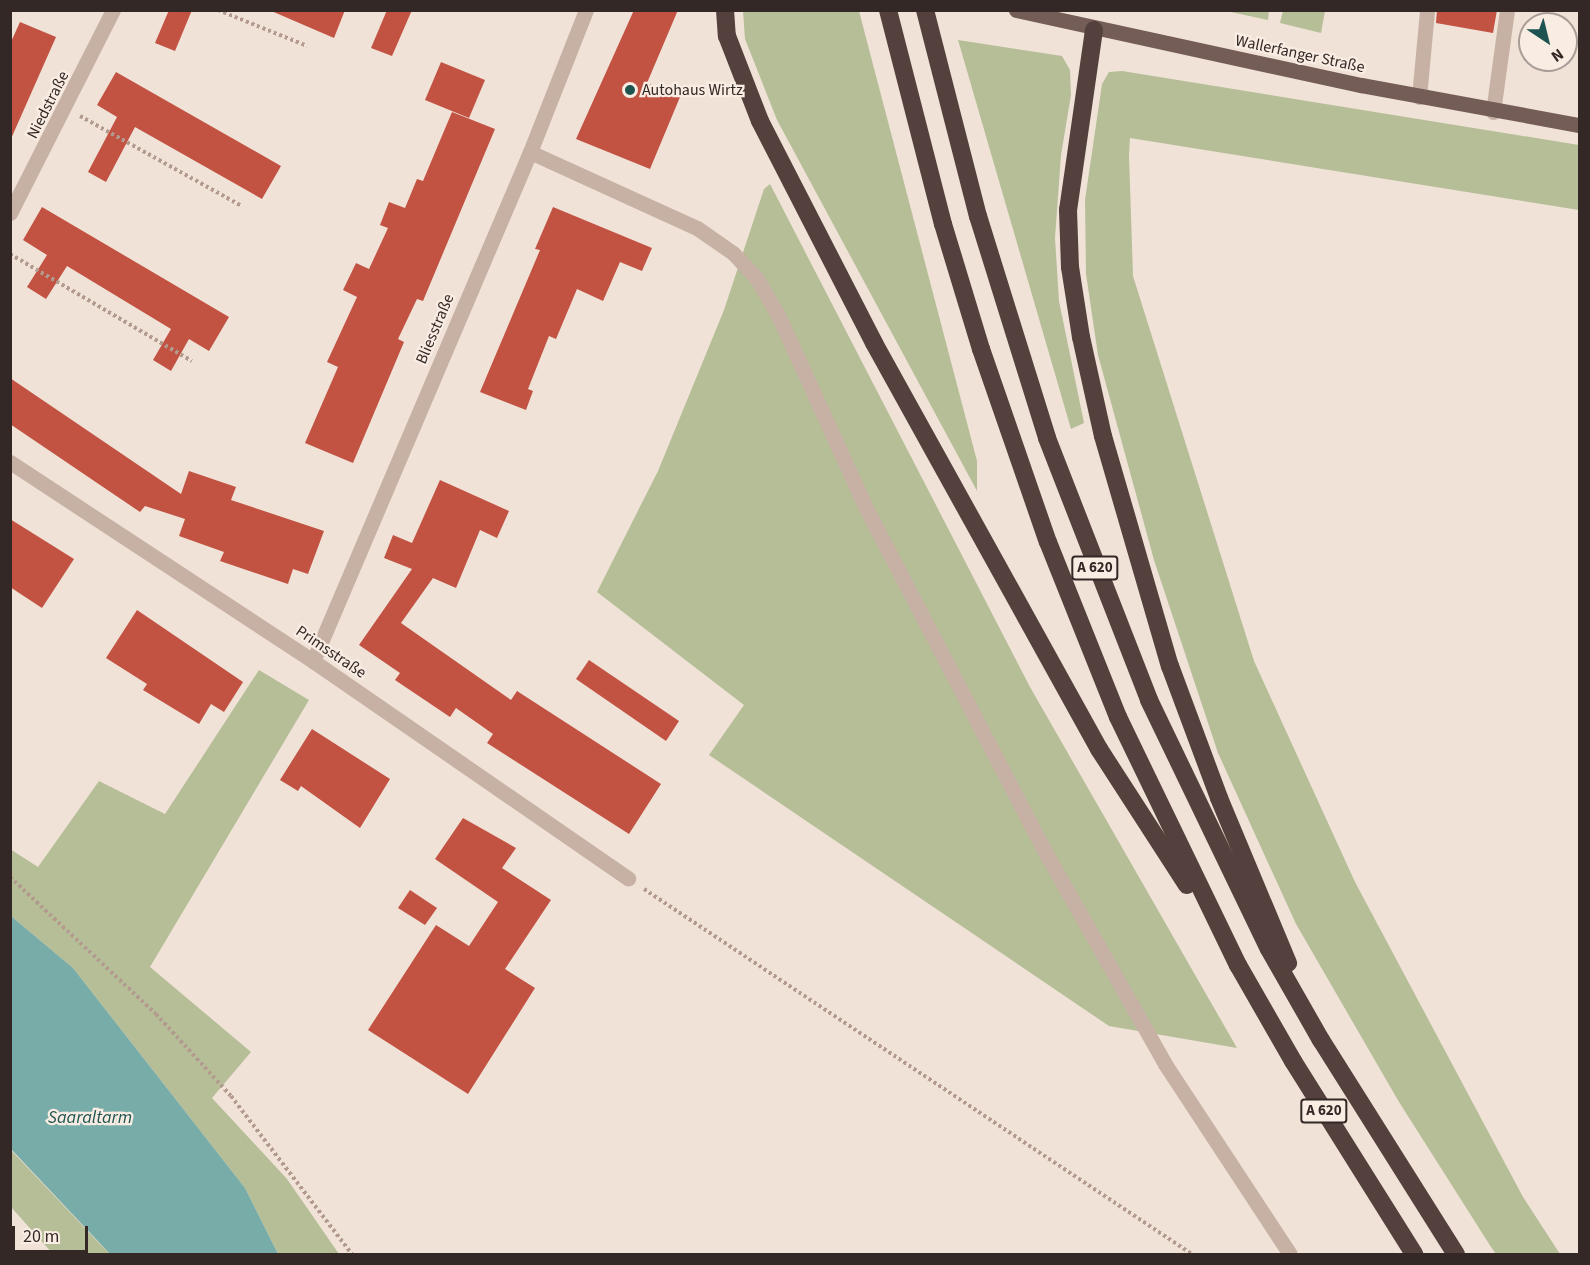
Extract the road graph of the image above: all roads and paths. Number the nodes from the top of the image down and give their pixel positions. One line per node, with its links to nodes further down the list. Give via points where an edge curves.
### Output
1 (113, 10): 13 (street, Niedstraße)
2 (218, 10): 11 (path)
3 (586, 10): 16 (street, Bliesstraße)
4 (725, 10): 25 (highway, via 727,36 760,121 874,343 1099,749)
5 (888, 10): 25 (highway, A 620, via 981,349 1044,532 1118,717)
6 (925, 10): 26 (highway, A 620, via 1017,349 1078,527 1149,700 1203,818 1269,949)
7 (1016, 10): 10 (main road, Wallerfanger Straße)
8 (1427, 10): 12 (street)
9 (1507, 10): 14 (street)
10 (1094, 30): 12 (main road, Wallerfanger Straße); 26 (highway, via 1068,210 1070,267 1103,436 1170,666 1219,798)
11 (307, 46)
12 (1419, 97): 14 (main road, Wallerfanger Straße)
13 (66, 109): 17 (path); 18 (street, Niedstraße)
14 (1493, 112): 15 (main road, Wallerfanger Straße)
15 (1580, 125)
16 (530, 152): 22 (street, Bliesstraße); 29 (street, via 697,228 734,253 757,279 778,315 866,508 1043,846 1165,1064)
17 (242, 206)
18 (10, 213)
19 (10, 254): 20 (path)
20 (192, 361)
21 (10, 462): 22 (street, Primsstraße)
22 (313, 661): 24 (street, Primsstraße)
23 (10, 877): 27 (path, via 156,1014 231,1096)
24 (628, 878): 28 (path)
25 (1238, 965): 30 (highway, A 620, via 1305,1081)
26 (1321, 1040): 31 (highway, A 620)
27 (352, 1254)
28 (1192, 1254)
29 (1290, 1254)
30 (1414, 1254)
31 (1456, 1254)

